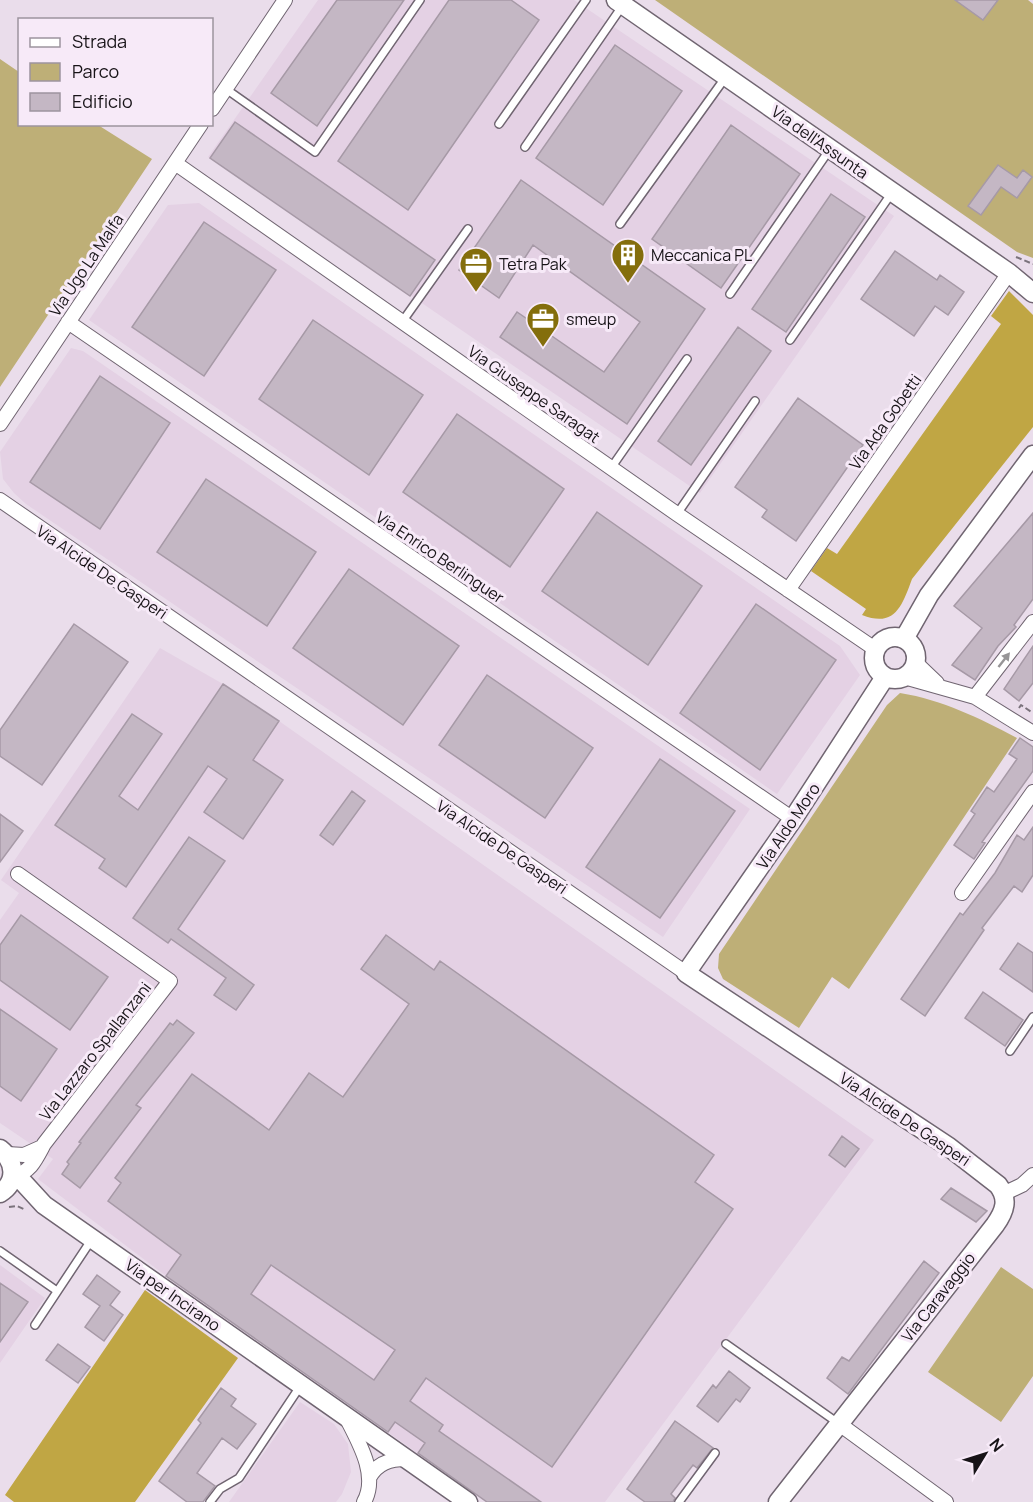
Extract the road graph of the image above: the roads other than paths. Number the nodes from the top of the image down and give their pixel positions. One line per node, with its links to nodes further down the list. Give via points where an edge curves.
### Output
1 (285, 0): 6 (street)
2 (420, 0): 6 (lane, via 315,152)
3 (586, 0): 8 (lane)
4 (620, 2): 5 (street, Via dell'Assunta); 10 (lane)
5 (726, 76): 11 (street, Via dell'Assunta); 14 (lane)
6 (225, 89): 7 (street)
7 (213, 107)
8 (499, 124)
9 (200, 126): 12 (street, Via Ugo La Malfa)
10 (525, 147)
11 (830, 149): 13 (street, Via dell'Assunta); 18 (lane)
12 (175, 163): 19 (street, Via Ugo La Malfa); 20 (street, Via Giuseppe Saragat)
13 (892, 192): 16 (street, Via dell'Assunta); 21 (lane)
14 (620, 224)
15 (468, 229): 20 (lane)
16 (1009, 273): 17 (street, Via dell'Assunta); 29 (street, Via Ada Gobetti)
17 (1030, 288)
18 (730, 294)
19 (68, 322): 24 (street, Via Ugo La Malfa); 38 (street, Via Enrico Berlinguer)
20 (402, 322): 26 (street, Via Giuseppe Saragat)
21 (790, 340)
22 (687, 359): 26 (lane)
23 (755, 401): 28 (lane)
24 (0, 424)
25 (1033, 455): 31 (street, via 929,595)
26 (611, 468): 28 (street, Via Giuseppe Saragat)
27 (0, 500): 41 (street, Via Alcide De Gasperi)
28 (677, 514): 29 (street, Via Giuseppe Saragat)
29 (788, 590): 32 (street, Via Giuseppe Saragat)
30 (1033, 622): 35 (street, one-way to 30)
31 (904, 639): 32 (street, via 891,637); 33 (street, via 914,649)
32 (876, 649): 34 (street, via 876,668)
33 (910, 670): 34 (street); 35 (street)
34 (885, 677): 38 (street, Via Aldo Moro)
35 (975, 697): 36 (street)
36 (1033, 734)
37 (1033, 792): 40 (street)
38 (793, 819): 41 (street, Via Aldo Moro)
39 (18, 874): 44 (street, Via Lazzaro Spallanzani, via 170,981)
40 (962, 893)
41 (686, 973): 48 (street, Via Alcide De Gasperi, via 949,1148)
42 (1033, 1017): 43 (lane)
43 (1010, 1051)
44 (42, 1147): 45 (street, Via Lazzaro Spallanzani, via 24,1155); 47 (street, Via Lazzaro Spallanzani, via 30,1168)
45 (3, 1152): 47 (street, via 12,1165)
46 (1033, 1175): 48 (street)
47 (13, 1177): 49 (street); 50 (street, Via per Incirano, via 22,1181)
48 (1005, 1193): 58 (street, Via Caravaggio, via 1004,1210 995,1225)
49 (0, 1194): 50 (street, Via per Incirano)
50 (44, 1205): 51 (street, Via per Incirano)
51 (92, 1239): 53 (lane); 56 (street, Via per Incirano)
52 (0, 1251): 53 (lane)
53 (54, 1290): 54 (lane)
54 (35, 1325)
55 (726, 1344): 58 (lane)
56 (301, 1385): 57 (street, Via per Incirano); 63 (lane, via 239,1478 220,1489)
57 (346, 1417): 60 (street, Via per Incirano); 61 (street)
58 (838, 1423): 62 (street); 67 (street, Via Caravaggio)
59 (715, 1453): 66 (lane)
60 (406, 1459): 61 (street, via 382,1463); 65 (street, Via per Incirano)
61 (369, 1478): 64 (street)
62 (939, 1500)
63 (210, 1502)
64 (363, 1502)
65 (468, 1502)
66 (679, 1502)
67 (778, 1502)

